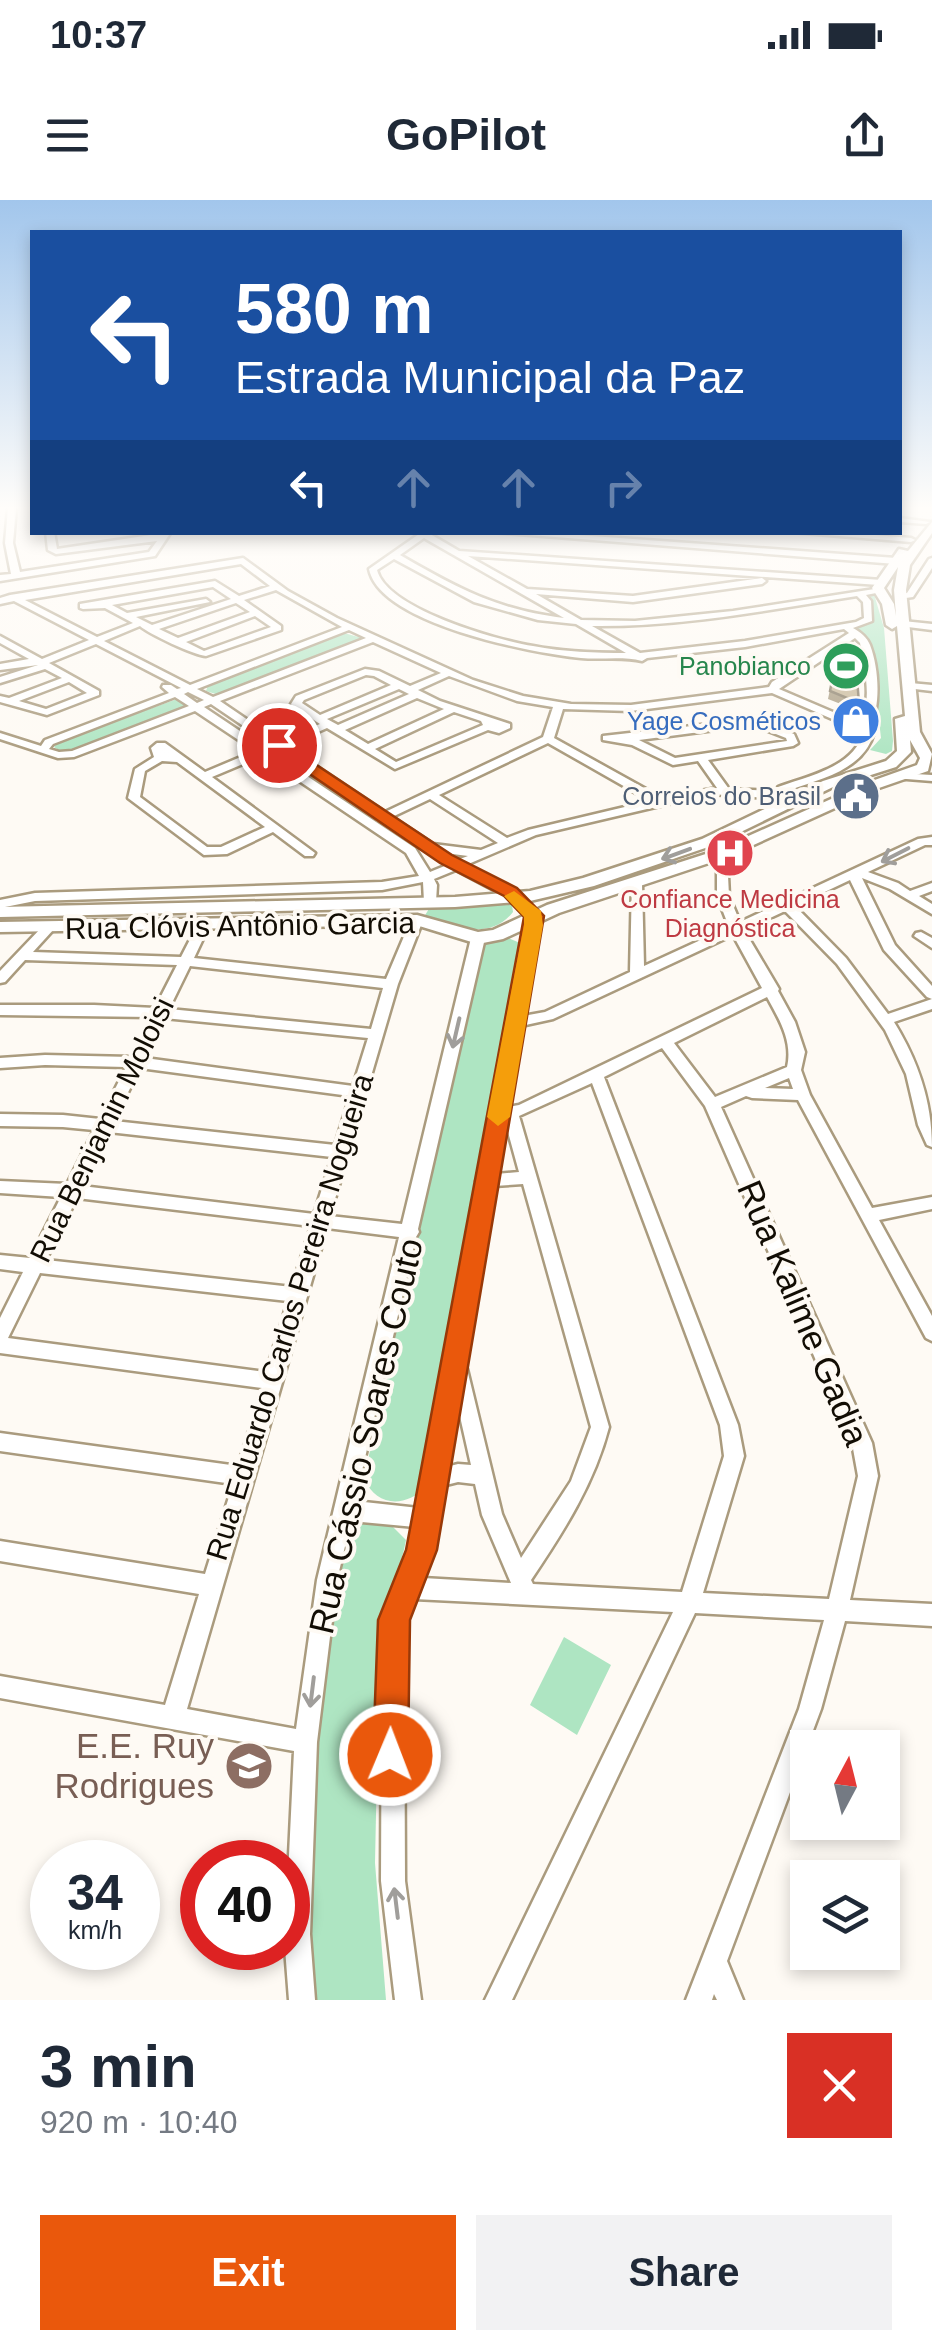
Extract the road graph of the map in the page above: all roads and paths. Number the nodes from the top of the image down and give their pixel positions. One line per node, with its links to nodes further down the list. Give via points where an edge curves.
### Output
1 (0, 592): 19 (street)
2 (51, 592): 19 (street)
3 (167, 592): 24 (street, via 106,603)
4 (225, 592): 20 (street)
5 (257, 592): 20 (street)
6 (285, 592): 29 (street)
7 (387, 592): 37 (street, via 467,632 562,654)
8 (461, 592): 25 (street, via 508,610)
9 (530, 592): 17 (street)
10 (680, 592): 17 (street, via 606,599)
11 (863, 592): 16 (street)
12 (882, 592): 26 (main road)
13 (890, 592): 18 (main road)
14 (901, 592): 18 (main road)
15 (911, 592): 18 (street)
16 (859, 593): 27 (street, via 658,623); 32 (street, via 869,618)
17 (534, 594): 25 (street)
18 (900, 596): 26 (main road)
19 (15, 598): 21 (street); 36 (street)
20 (235, 598): 22 (street); 23 (street)
21 (0, 601): 36 (street)
22 (207, 605): 24 (street); 31 (street)
23 (256, 614): 34 (street); 34 (street, via 277,629 208,654)
24 (124, 616): 28 (street)
25 (558, 616): 27 (street)
26 (897, 621): 30 (street); 43 (main road); 64 (main road)
27 (578, 622): 37 (street)
28 (138, 624): 31 (street); 36 (street)
29 (350, 627): 33 (street); 45 (street)
30 (932, 627)
31 (150, 629): 34 (street)
32 (851, 629): 37 (street); 47 (street); 56 (street, via 865,642 871,685)
33 (374, 638): 40 (street); 50 (street)
34 (176, 642)
35 (3, 643): 38 (street)
36 (93, 643): 38 (street); 45 (street); 48 (street)
37 (642, 658)
38 (38, 664): 39 (street); 41 (street); 42 (street)
39 (0, 667)
40 (448, 673): 46 (street); 52 (street)
41 (72, 678): 49 (street); 49 (street, via 95,694 47,712)
42 (0, 680)
43 (910, 686): 44 (street); 65 (main road, via 914,732)
44 (932, 688)
45 (191, 689): 48 (street); 50 (street)
46 (409, 690): 54 (street); 55 (street); 55 (street); 55 (street, via 368,672 297,700)
47 (773, 690): 51 (street); 56 (street)
48 (178, 694): 53 (street); 62 (street, via 48,742)
49 (4, 700)
50 (213, 701): 53 (street); 60 (street)
51 (664, 704): 52 (street); 57 (street)
52 (559, 706): 59 (street)
53 (199, 707): 62 (street, via 74,754); 63 (street)
54 (452, 710): 61 (street); 61 (street, via 486,723 400,766)
55 (328, 724): 60 (street); 61 (street)
56 (864, 729): 67 (street, via 868,743)
57 (683, 731): 66 (street, via 634,739 667,761); 66 (street, via 757,722 794,741)
58 (0, 736): 62 (street)
59 (548, 739): 73 (street); 76 (street)
60 (279, 745): 63 (street); 78 (street)
61 (366, 749)
62 (43, 750)
63 (264, 751): 68 (street); 79 (street)
64 (904, 752): 65 (main road); 67 (main road, Rua Clóvis Antônio Garcia, via 891,764)
65 (928, 757): 69 (main road, via 923,768)
66 (701, 758): 72 (street)
67 (853, 772): 71 (main road, Rua Clóvis Antônio Garcia); 74 (street)
68 (204, 776): 80 (street); 80 (street, via 180,759 160,758 140,769 133,797 200,850 222,850)
69 (898, 776): 70 (street); 75 (main road)
70 (932, 778)
71 (822, 787): 74 (street); 75 (main road); 77 (main road, Rua Clóvis Antônio Garcia)
72 (726, 792): 74 (street); 76 (street)
73 (431, 795): 78 (street); 82 (street)
74 (768, 795): 77 (street)
75 (846, 798): 86 (main road)
76 (660, 802): 82 (street)
77 (782, 808): 93 (main road, Rua Clóvis Antônio Garcia, one-way to 93, via 644,865)
78 (385, 816): 79 (street); 83 (street)
79 (372, 824): 89 (street, via 411,852)
80 (274, 828): 84 (street)
81 (932, 841): 88 (street, one-way to 88)
82 (505, 842): 85 (street)
83 (431, 848): 85 (street); 87 (street)
84 (309, 853)
85 (483, 854): 87 (street)
86 (717, 860): 91 (main road); 106 (street)
87 (458, 867): 89 (street); 93 (street)
88 (857, 874): 92 (street); 96 (street); 115 (street, via 889,947)
89 (427, 878): 94 (street); 95 (street, via 355,889 35,897)
90 (932, 887): 92 (street)
91 (632, 888): 100 (main road); 111 (street)
92 (911, 896): 97 (street)
93 (514, 897): 94 (main road, Rua Clóvis Antônio Garcia); 100 (main road)
94 (430, 902): 98 (main road, Rua Clóvis Antônio Garcia); 101 (main road)
95 (0, 904)
96 (787, 906): 106 (street); 119 (street, via 834,950)
97 (932, 910)
98 (93, 911): 99 (main road, Rua Clóvis Antônio Garcia); 105 (main road, via 61,917)
99 (0, 912)
100 (534, 916): 107 (main road); 108 (street, Rua Cássio Soares Couto)
101 (417, 920): 102 (main road, Rua Clóvis Antônio Garcia); 107 (main road, Rua Clóvis Antônio Garcia); 113 (street, Rua Eduardo Carlos Pereira Nogueira)
102 (204, 924): 105 (main road, Rua Clóvis Antônio Garcia); 110 (street, Rua Benjamin Moloisi)
103 (0, 927): 104 (main road, Rua Clóvis Antônio Garcia)
104 (20, 928): 105 (main road, Rua Clóvis Antônio Garcia); 109 (main road)
105 (48, 929): 109 (street)
106 (738, 930): 111 (street); 114 (street)
107 (487, 936): 108 (street); 142 (street, Rua Cássio Soares Couto, one-way to 142)
108 (531, 940): 118 (street, Rua Cássio Soares Couto)
109 (29, 950): 110 (street); 112 (street)
110 (184, 961): 113 (street); 117 (street, Rua Benjamin Moloisi)
111 (637, 974): 118 (street, via 540,1018)
112 (0, 979)
113 (391, 984): 120 (street, Rua Eduardo Carlos Pereira Nogueira)
114 (772, 989): 121 (street); 124 (street, via 796,1043)
115 (930, 1005): 119 (street)
116 (0, 1010): 117 (street)
117 (160, 1012): 120 (street); 123 (street, Rua Benjamin Moloisi)
118 (518, 1015): 130 (street, Rua Cássio Soares Couto)
119 (883, 1021): 133 (street, via 912,1069)
120 (376, 1034): 126 (street, Rua Eduardo Carlos Pereira Nogueira)
121 (664, 1040): 125 (street); 129 (street, Rua Kalime Gadia)
122 (0, 1063): 123 (street)
123 (134, 1064): 126 (street); 132 (street, Rua Benjamin Moloisi)
124 (794, 1070): 127 (street); 128 (street)
125 (596, 1075): 130 (street); 163 (street, via 733,1441)
126 (358, 1092): 134 (street, Rua Eduardo Carlos Pereira Nogueira)
127 (748, 1093): 128 (street); 129 (street)
128 (803, 1094): 140 (street)
129 (712, 1104): 164 (street, Rua Kalime Gadia, via 862,1442 868,1476)
130 (504, 1114): 135 (street); 136 (street, Rua Cássio Soares Couto)
131 (0, 1120): 132 (street)
132 (105, 1126): 134 (street); 138 (street, Rua Benjamin Moloisi)
133 (932, 1142)
134 (340, 1152): 141 (street, Rua Eduardo Carlos Pereira Nogueira)
135 (530, 1177): 136 (street); 161 (street, via 600,1428)
136 (484, 1181): 151 (street, Rua Cássio Soares Couto)
137 (0, 1186): 138 (street)
138 (73, 1191): 141 (street); 144 (street, Rua Benjamin Moloisi)
139 (932, 1203): 140 (street)
140 (870, 1215): 146 (street)
141 (322, 1222): 142 (street); 147 (street, Rua Eduardo Carlos Pereira Nogueira)
142 (412, 1232): 157 (street, Rua Cássio Soares Couto)
143 (0, 1262): 144 (street)
144 (38, 1263): 147 (street); 149 (street, Rua Benjamin Moloisi)
145 (932, 1288): 146 (street)
146 (912, 1292): 148 (street)
147 (299, 1296): 152 (street, Rua Eduardo Carlos Pereira Nogueira)
148 (932, 1333)
149 (0, 1336)
150 (0, 1345): 152 (street)
151 (456, 1360): 155 (street); 156 (street, Rua Cássio Soares Couto)
152 (272, 1381): 154 (street, Rua Eduardo Carlos Pereira Nogueira)
153 (0, 1442): 154 (street)
154 (244, 1476): 160 (street, Rua Eduardo Carlos Pereira Nogueira)
155 (484, 1476): 156 (street, via 458,1473); 161 (street, via 492,1515)
156 (434, 1480): 158 (street, Rua Cássio Soares Couto)
157 (342, 1510): 158 (street); 168 (street, Rua Cássio Soares Couto, one-way to 168)
158 (425, 1518): 162 (street, Rua Cássio Soares Couto)
159 (0, 1551): 160 (street)
160 (209, 1585): 167 (street, Rua Eduardo Carlos Pereira Nogueira)
161 (523, 1586): 162 (street); 163 (street)
162 (407, 1588): 171 (street, Rua Cássio Soares Couto, one-way to 162, via 393,1881 390,1755 394,1620)
163 (689, 1603): 164 (street); 172 (street)
164 (837, 1612): 165 (street); 169 (street, Rua Kalime Gadia, via 810,1709)
165 (932, 1615)
166 (0, 1686): 167 (street)
167 (173, 1717): 168 (street)
168 (306, 1742): 170 (street, Rua Cássio Soares Couto, via 297,1934)
169 (714, 1962): 173 (street, Rua Kalime Gadia); 174 (street)
170 (302, 2000)
171 (408, 2000)
172 (498, 2000)
173 (699, 2000)
174 (730, 2000)

